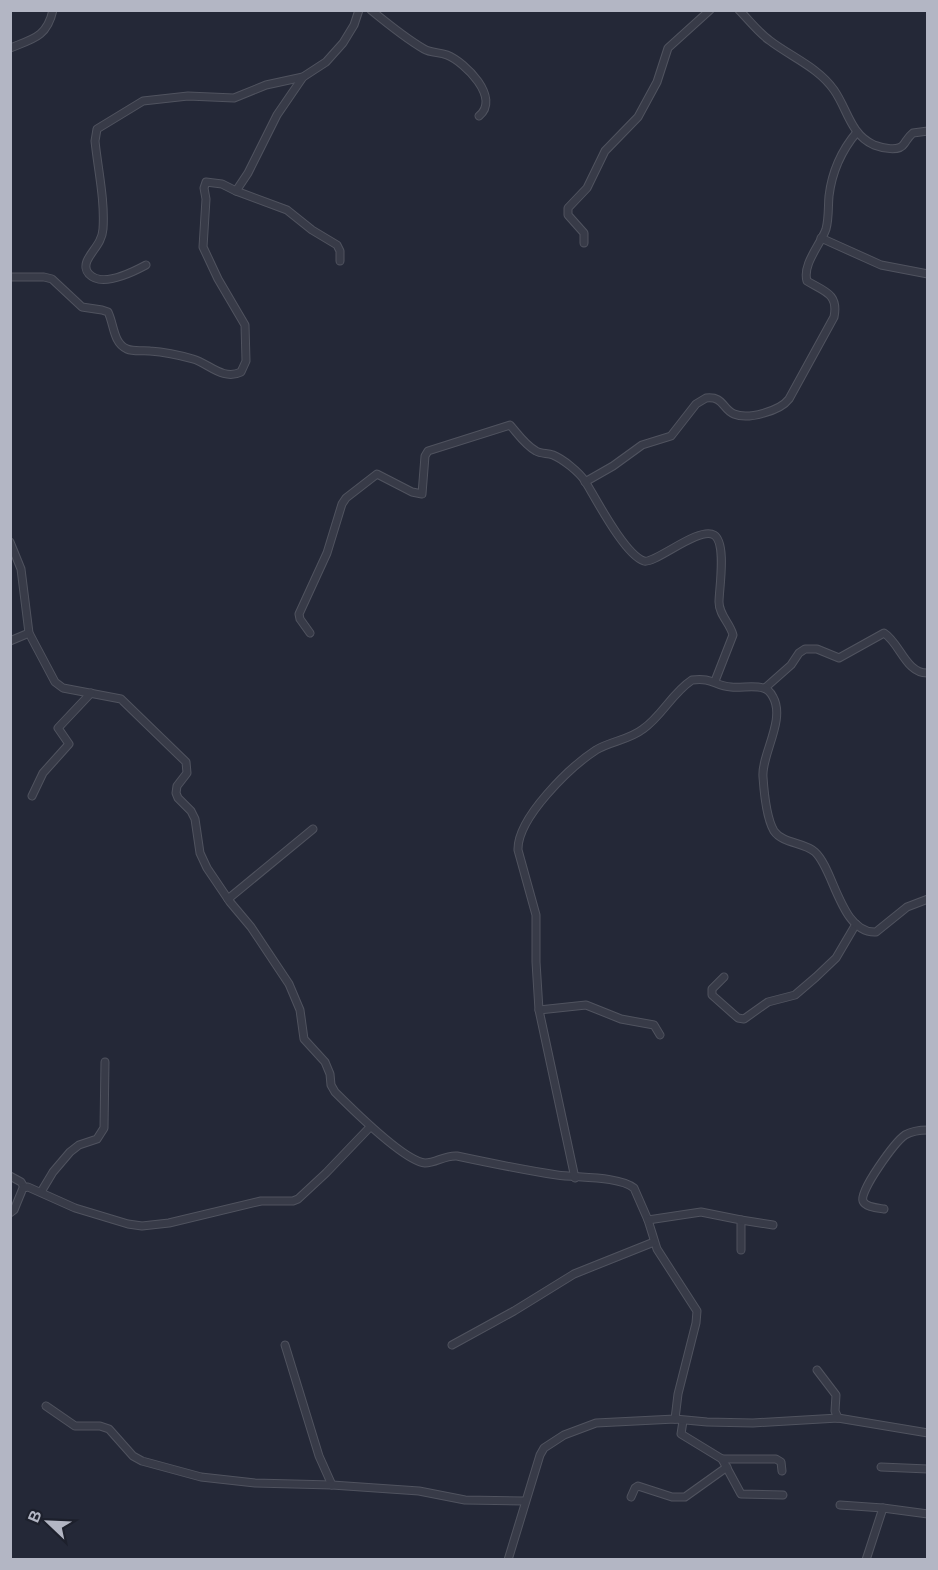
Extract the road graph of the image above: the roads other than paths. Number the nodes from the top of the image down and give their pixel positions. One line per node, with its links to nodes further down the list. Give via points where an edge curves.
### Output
1 (53, 10): 6 (street, via 39,37)
2 (359, 10): 7 (street, via 343,43 326,62)
3 (371, 10): 8 (street, via 386,25 424,49 446,55 478,80 487,104)
4 (710, 10): 13 (street, via 668,48 657,82 635,121 608,146 587,188 568,208 568,215 584,233)
5 (740, 10): 10 (street, via 766,38 822,76)
6 (10, 48)
7 (303, 77): 11 (street, via 277,115); 15 (street, via 266,85 234,98 188,96 143,101 97,129 103,232 86,262 88,273 102,279)
8 (479, 116)
9 (927, 131): 10 (street, via 913,134 904,146 896,149 875,145)
10 (856, 132): 12 (street, via 846,144 834,173 829,216)
11 (236, 191): 14 (street, via 287,210 337,245); 17 (street, via 216,182 205,183 203,247 244,325 246,361 236,374 221,373 190,358 126,349 118,342 108,312 82,307 52,279)
12 (821, 238): 16 (street, via 880,265); 18 (street, via 806,279 827,292 836,308 785,405 772,411 736,415 713,397 706,398 696,404 671,436 642,445)
13 (584, 243)
14 (340, 261)
15 (146, 265)
16 (927, 274)
17 (10, 277)
18 (585, 482): 21 (street, via 554,456 530,448 507,425 428,451 424,456 422,494 374,475 346,498 339,509 327,553 299,614); 24 (street, via 640,560 654,560 677,544 709,534 718,540 722,561 719,606 733,635)
19 (10, 542): 20 (street, via 21,570)
20 (29, 633): 22 (street); 26 (street, via 55,682 63,688)
21 (310, 633)
22 (10, 641)
23 (927, 673): 25 (street, via 913,669 884,633 838,658 817,649 805,649)
24 (715, 681): 25 (street, via 728,687); 33 (street, via 692,680 645,728 595,751 561,778 521,834 518,850 536,915)
25 (765, 688): 31 (street, via 775,702 774,734 763,776 773,829 779,836 815,852)
26 (91, 693): 27 (street, via 58,728 69,744 44,773); 29 (street, via 121,699 186,762 187,773 176,792 195,819 200,853 207,868)
27 (32, 796)
28 (313, 830): 29 (street)
29 (228, 899): 36 (street, via 296,997 304,1039 325,1062 333,1089)
30 (927, 899): 31 (street, via 907,907 876,932)
31 (856, 924): 32 (street, via 836,958 816,977 795,995 768,1002 747,1018 738,1018 712,994)
32 (724, 977)
33 (539, 1010): 34 (street, via 586,1005 621,1019 654,1025); 39 (street)
34 (660, 1035)
35 (105, 1062): 41 (street, via 104,1128 97,1139 70,1152)
36 (370, 1127): 39 (street, via 420,1162 457,1156); 41 (street, via 293,1201 261,1201 142,1226 95,1215)
37 (927, 1130): 42 (street, via 902,1138 868,1182 862,1194 864,1203)
38 (10, 1176): 40 (street)
39 (575, 1178): 44 (street, via 630,1185)
40 (24, 1187): 41 (street); 43 (street)
41 (41, 1192)
42 (884, 1209)
43 (10, 1213)
44 (648, 1220): 45 (street, via 700,1212); 47 (street)
45 (741, 1220): 46 (street); 48 (street)
46 (773, 1225)
47 (654, 1242): 50 (street, via 574,1274); 54 (street, via 698,1311 678,1394)
48 (741, 1250)
49 (285, 1345): 61 (street, via 319,1456)
50 (452, 1345)
51 (817, 1370): 53 (street, via 836,1395)
52 (46, 1406): 61 (street, via 75,1425 109,1429 133,1456 168,1470 255,1484)
53 (838, 1418): 54 (street, via 753,1423); 55 (street)
54 (679, 1420): 56 (street, via 681,1434); 64 (street, via 596,1423 564,1435 544,1448)
55 (927, 1433)
56 (722, 1459): 57 (street); 60 (street, via 776,1459 781,1462)
57 (727, 1467): 62 (street, via 741,1494); 63 (street, via 685,1497 672,1497 640,1486)
58 (881, 1467): 59 (street)
59 (927, 1469)
60 (782, 1471)
61 (332, 1485): 64 (street, via 419,1491 465,1500)
62 (783, 1495)
63 (631, 1497)
64 (524, 1501): 68 (street)
65 (840, 1505): 66 (street)
66 (883, 1508): 67 (street); 69 (street)
67 (927, 1514)
68 (508, 1560)
69 (866, 1560)

